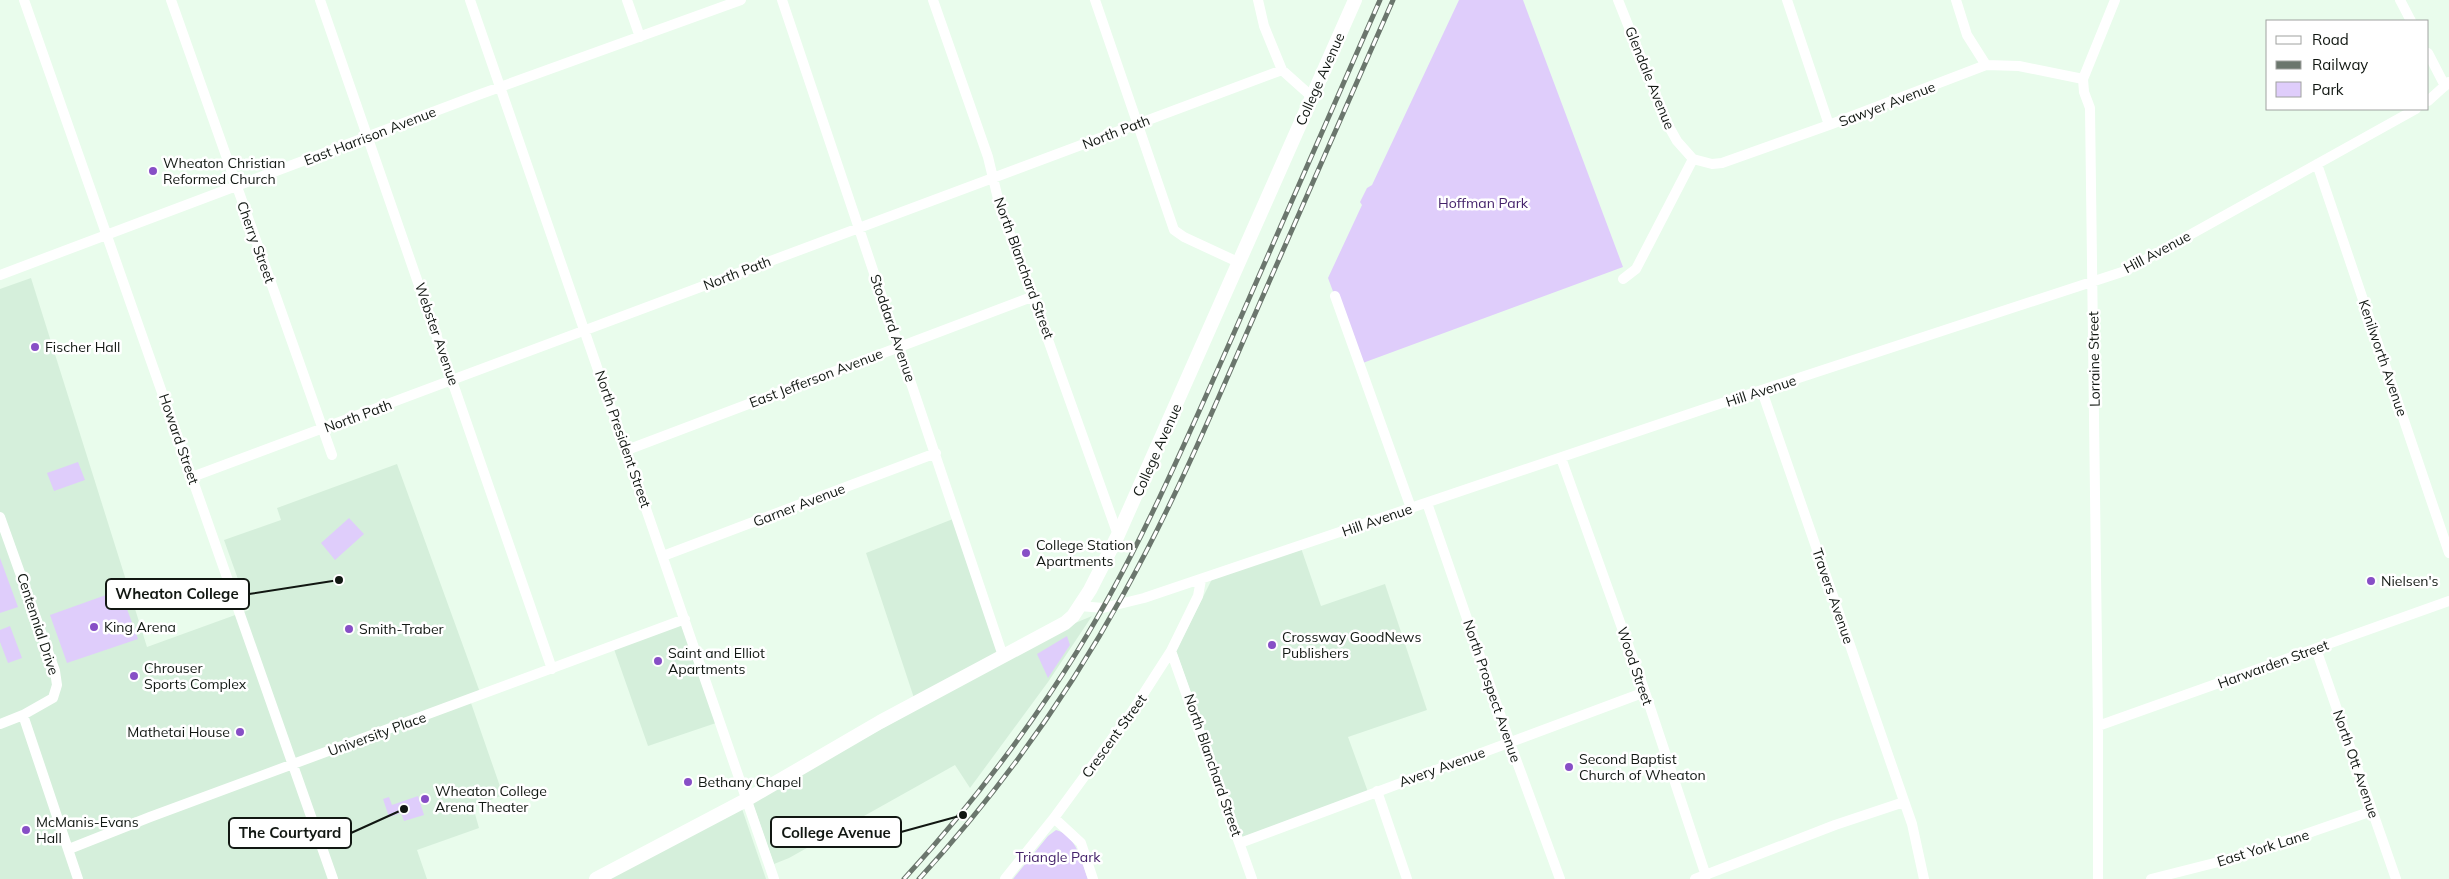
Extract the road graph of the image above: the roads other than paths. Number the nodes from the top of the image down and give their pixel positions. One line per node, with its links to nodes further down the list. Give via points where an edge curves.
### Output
1 (24, 0): 36 (street, Howard Street)
2 (171, 0): 34 (street, Cherry Street)
3 (320, 0): 30 (street, Webster Avenue)
4 (470, 0): 24 (street, North President Street)
5 (627, 0): 18 (street)
6 (741, 0): 18 (street, East Harrison Avenue)
7 (782, 0): 35 (street, Stoddard Avenue)
8 (933, 0): 33 (street, North Blanchard Street)
9 (1095, 0): 28 (street)
10 (1258, 0): 21 (street, via 1264,26)
11 (1354, 0): 25 (street, College Avenue)
12 (1618, 0): 31 (street, Glendale Avenue, via 1668,125)
13 (1787, 0): 29 (street)
14 (1956, 0): 20 (street, via 1967,35)
15 (2115, 0): 22 (street)
16 (2400, 0): 17 (street)
17 (2410, 20)
18 (640, 37): 24 (street, East Harrison Avenue)
19 (2429, 55): 23 (street)
20 (1986, 65): 22 (street, Sawyer Avenue, via 2019,66); 29 (street, Sawyer Avenue)
21 (1282, 70): 25 (street); 28 (street, North Path)
22 (2083, 79): 40 (street, Lorraine Street, via 2090,108)
23 (2447, 84): 26 (street)
24 (501, 88): 30 (street, East Harrison Avenue); 43 (street, North President Street)
25 (1311, 96): 37 (street, College Avenue)
26 (2429, 100)
27 (2414, 110): 32 (street, Hill Avenue)
28 (1138, 125): 33 (street, North Path); 37 (street, via 1174,230)
29 (1829, 126): 31 (street, Sawyer Avenue, via 1722,163)
30 (367, 137): 34 (street, East Harrison Avenue); 45 (street, Webster Avenue)
31 (1693, 159): 39 (street, via 1636,269)
32 (2317, 164): 40 (street, Hill Avenue, via 2125,271); 57 (street, Kenilworth Avenue)
33 (993, 178): 35 (street, North Path); 41 (street, North Blanchard Street, via 999,203)
34 (236, 187): 36 (street, East Harrison Avenue); 47 (street, Cherry Street)
35 (859, 228): 43 (street, North Path); 44 (street, Stoddard Avenue)
36 (106, 236): 38 (street, East Harrison Avenue); 52 (street, Howard Street)
37 (1240, 263): 56 (street, College Avenue)
38 (0, 275)
39 (1622, 279)
40 (2093, 281): 46 (street, Hill Avenue); 70 (street, Lorraine Street)
41 (1034, 296): 44 (street, East Jefferson Avenue); 56 (street, North Blanchard Street)
42 (1335, 296): 54 (street)
43 (585, 330): 45 (street, North Path); 48 (street, North President Street)
44 (899, 347): 48 (street, East Jefferson Avenue); 49 (street, Stoddard Avenue)
45 (452, 380): 47 (street, North Path); 66 (street, Webster Avenue)
46 (1762, 391): 51 (street, Hill Avenue); 75 (street, Travers Avenue)
47 (323, 429): 50 (street, Cherry Street); 52 (street, North Path)
48 (627, 450): 58 (street, North President Street)
49 (936, 453): 58 (street, Garner Avenue); 65 (street, Stoddard Avenue)
50 (332, 455)
51 (1561, 458): 53 (street, Hill Avenue); 67 (street, Wood Street)
52 (192, 477): 72 (street, Howard Street)
53 (1427, 503): 54 (street, Hill Avenue); 71 (street, North Prospect Avenue)
54 (1411, 508): 59 (street, Hill Avenue)
55 (0, 517): 68 (street, Centennial Drive, via 58,685 53,698)
56 (1118, 535): 61 (street, College Avenue)
57 (2449, 553)
58 (663, 556): 62 (street, North President Street)
59 (1201, 580): 61 (street, Hill Avenue, via 1117,605); 64 (street, Crescent Street, via 1198,596)
60 (2449, 601): 63 (street, Harwarden Street)
61 (1080, 606): 65 (street, College Avenue, via 1065,623)
62 (685, 619): 66 (street, University Place); 74 (street, North President Street)
63 (2316, 649): 70 (street, Harwarden Street); 76 (street, North Ott Avenue)
64 (1172, 651): 77 (street, Crescent Street, via 1134,710); 78 (street, North Blanchard Street)
65 (1003, 656): 74 (street, College Avenue, via 880,722)
66 (552, 668): 72 (street, University Place)
67 (1645, 692): 71 (street, Avery Avenue); 80 (street, Wood Street)
68 (23, 715): 69 (street); 79 (street)
69 (0, 724)
70 (2098, 726): 91 (street, Lorraine Street)
71 (1510, 743): 73 (street, Avery Avenue); 89 (street, North Prospect Avenue)
72 (292, 764): 79 (street, University Place); 82 (street, Howard Street)
73 (1377, 791): 78 (street, Avery Avenue); 88 (street)
74 (746, 800): 83 (street, College Avenue); 84 (street, North President Street)
75 (1904, 802): 80 (street); 90 (street, Travers Avenue, via 1918,844)
76 (2372, 810): 92 (street, East York Lane, via 2251,853); 93 (street, North Ott Avenue)
77 (1054, 818): 85 (street, Crescent Street); 86 (street, via 1081,843)
78 (1240, 843): 87 (street, North Blanchard Street)
79 (69, 849): 81 (street)
80 (1700, 877)
81 (78, 879)
82 (333, 879)
83 (596, 879)
84 (774, 879)
85 (1005, 879)
86 (1093, 879)
87 (1252, 879)
88 (1407, 879)
89 (1560, 879)
90 (1924, 879)
91 (2098, 879)
92 (2151, 879)
93 (2396, 879)

